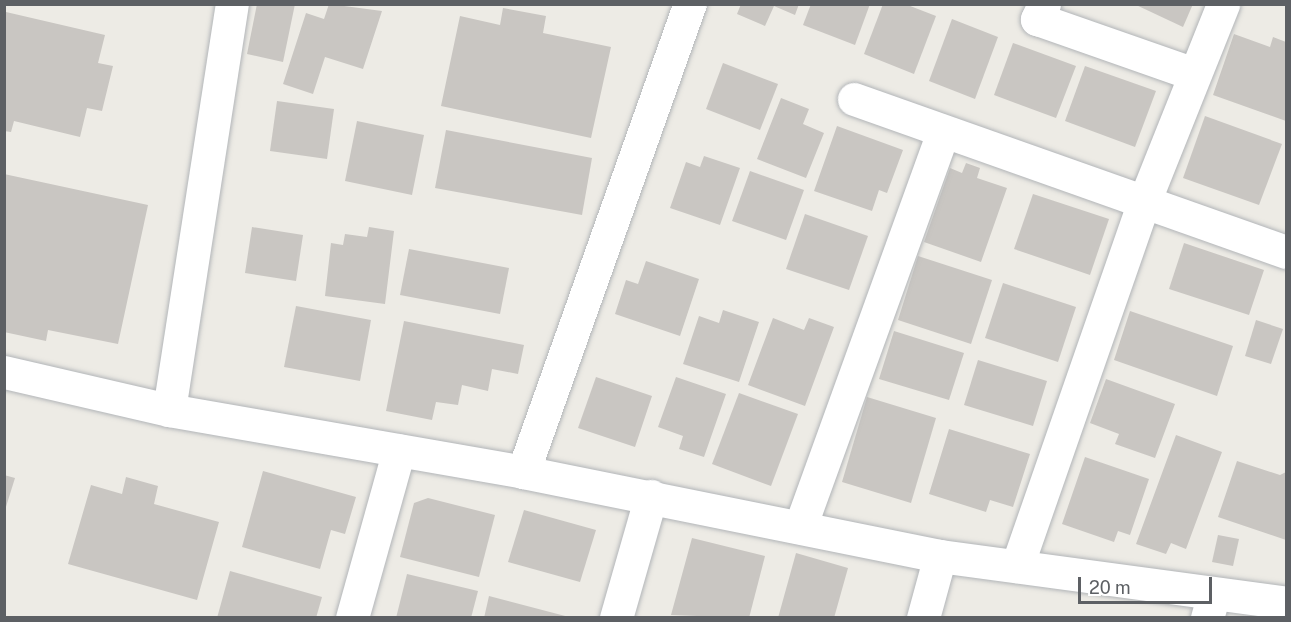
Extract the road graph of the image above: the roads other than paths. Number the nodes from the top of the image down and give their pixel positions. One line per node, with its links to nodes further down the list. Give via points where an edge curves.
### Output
1 (232, 4): 11 (street)
2 (690, 4): 13 (street)
3 (1044, 4): 5 (street, via 1037,20)
4 (1223, 4): 5 (street)
5 (1191, 73): 8 (street)
6 (854, 99): 7 (street)
7 (943, 132): 8 (street); 15 (street)
8 (1144, 202): 9 (street); 17 (street)
9 (1287, 252)
10 (4, 372): 11 (street)
11 (169, 410): 12 (street)
12 (399, 450): 13 (street); 20 (street)
13 (523, 472): 14 (street)
14 (651, 496): 15 (street); 21 (street)
15 (800, 527): 16 (street)
16 (940, 556): 17 (street); 22 (street)
17 (1017, 566): 19 (street)
18 (1287, 603): 19 (street)
19 (1211, 606)
20 (352, 618)
21 (616, 618)
22 (923, 618)

